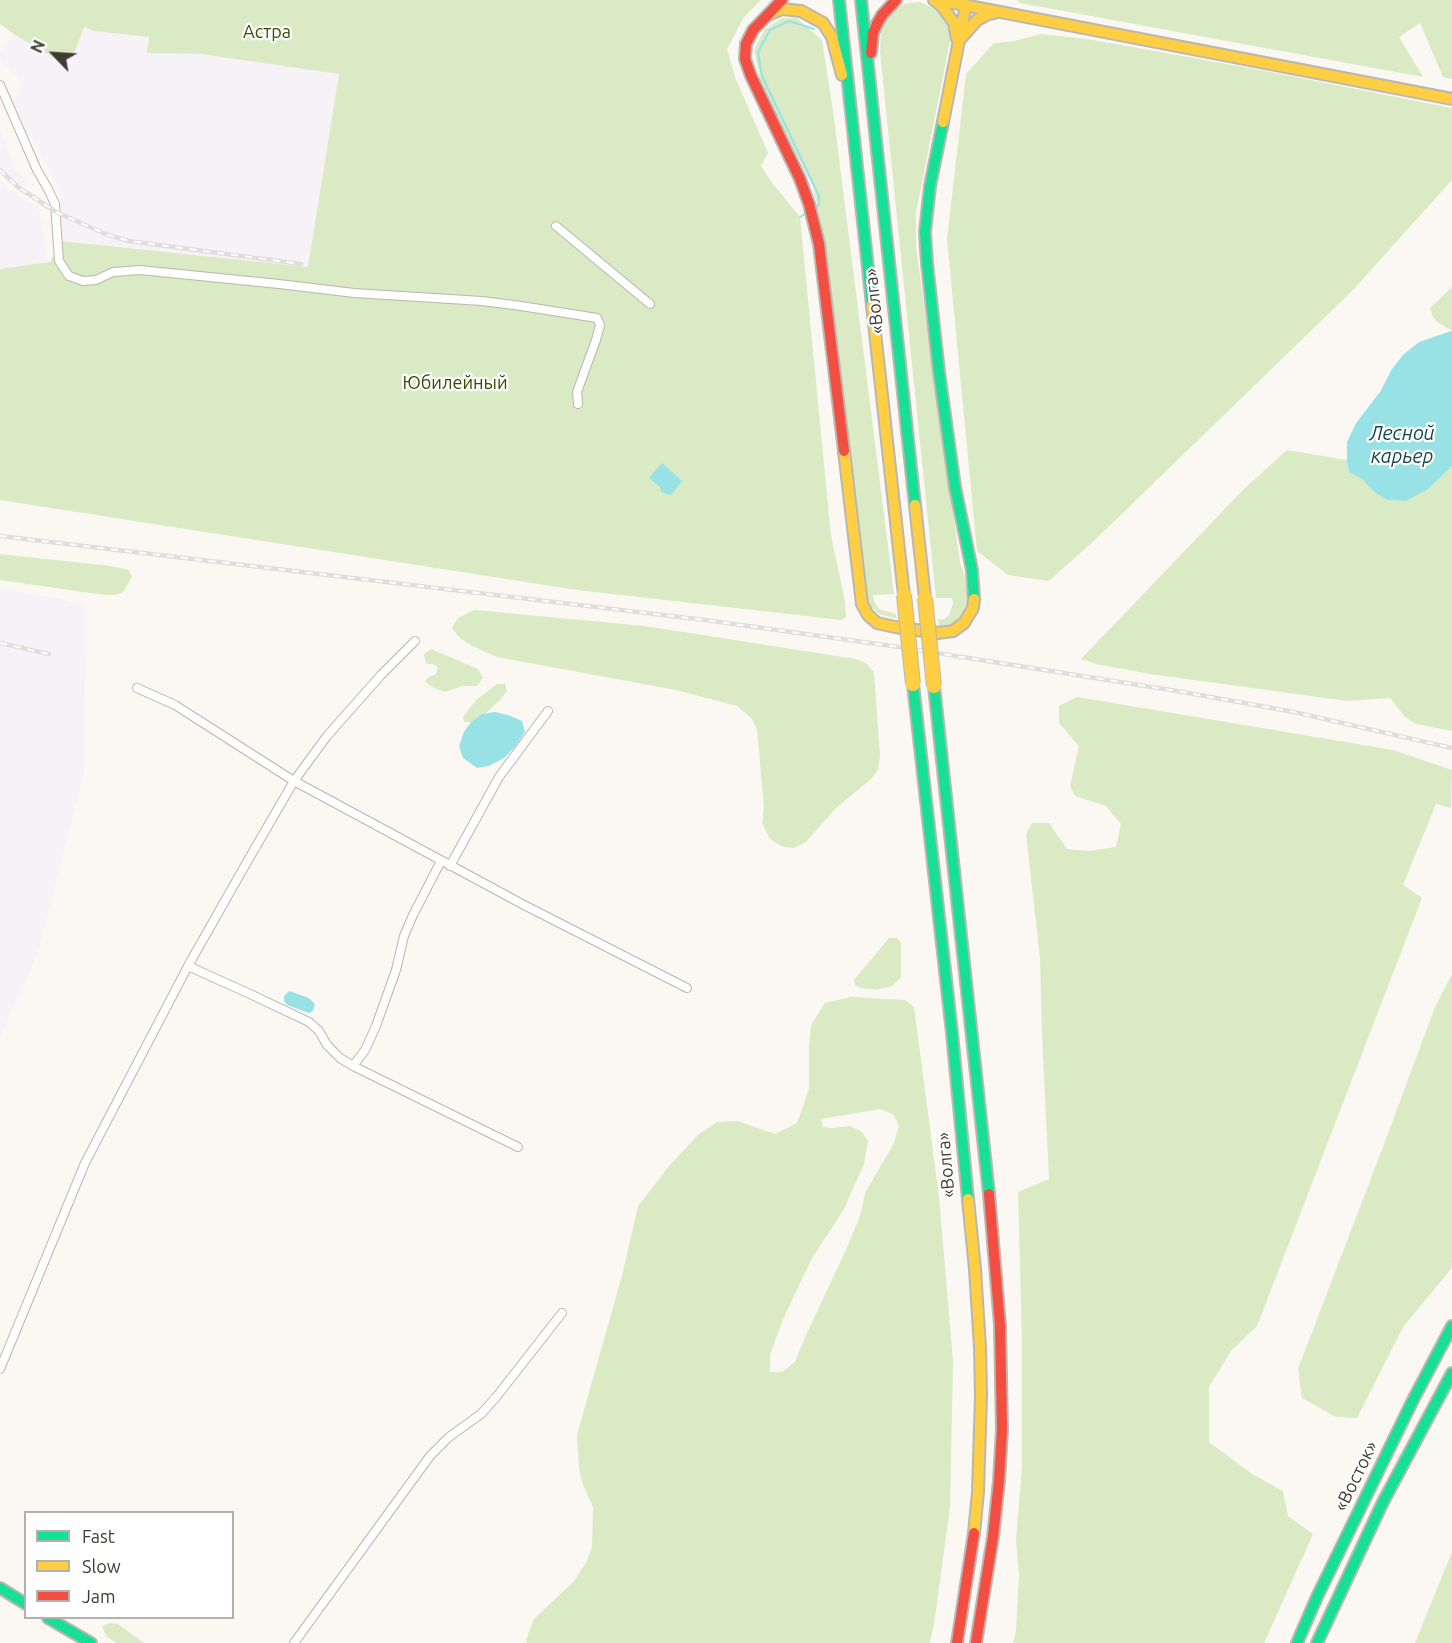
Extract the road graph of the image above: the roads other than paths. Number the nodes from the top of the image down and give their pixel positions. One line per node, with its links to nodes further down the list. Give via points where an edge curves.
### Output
1 (782, 0): 8 (main road)
2 (839, 0): 13 (main road, «Волга»)
3 (861, 0): 10 (main road, «Волга»)
4 (896, 0): 10 (main road, via 873,33)
5 (936, 0): 6 (main road); 9 (main road, via 954,23)
6 (966, 5): 7 (main road); 9 (main road)
7 (1002, 13): 9 (main road, via 976,20); 12 (main road)
8 (762, 19): 9 (main road, via 749,37 745,59 800,179 819,244 862,604 877,623 938,633 953,631 964,623 973,608 974,592 939,372 925,232 930,186); 13 (main road, via 782,9 801,11 828,29 836,48)
9 (958, 45)
10 (869, 83): 37 (main road, «Волга», bridge, via 986,1161 1001,1335 999,1481)
11 (0, 85): 16 (street, via 55,204 60,261 69,276 96,280 113,272 140,270 531,307 597,318 600,325 596,340 576,392)
12 (1452, 99)
13 (853, 127): 36 (main road, «Волга», bridge, via 975,1269 981,1395 978,1492)
14 (556, 226): 15 (street)
15 (650, 304)
16 (578, 404)
17 (416, 641): 20 (street, via 333,728)
18 (137, 688): 20 (street, via 175,705)
19 (548, 711): 22 (street, via 499,777)
20 (294, 781): 21 (street); 23 (street)
21 (441, 861): 22 (street); 25 (street, via 404,936 376,1026)
22 (450, 866): 24 (street)
23 (188, 966): 25 (street, via 309,1023 340,1058); 29 (street, via 85,1163)
24 (687, 988)
25 (353, 1066): 26 (street)
26 (518, 1147)
27 (562, 1313): 35 (street, via 481,1414 448,1437 430,1456)
28 (1452, 1326): 38 (main road, «Восток»)
29 (0, 1370)
30 (1452, 1373): 39 (main road, «Восток», via 1383,1502)
31 (0, 1588): 32 (main road)
32 (24, 1603)
33 (51, 1619): 34 (main road)
34 (91, 1643)
35 (294, 1643)
36 (957, 1643)
37 (976, 1643)
38 (1297, 1643)
39 (1317, 1643)

